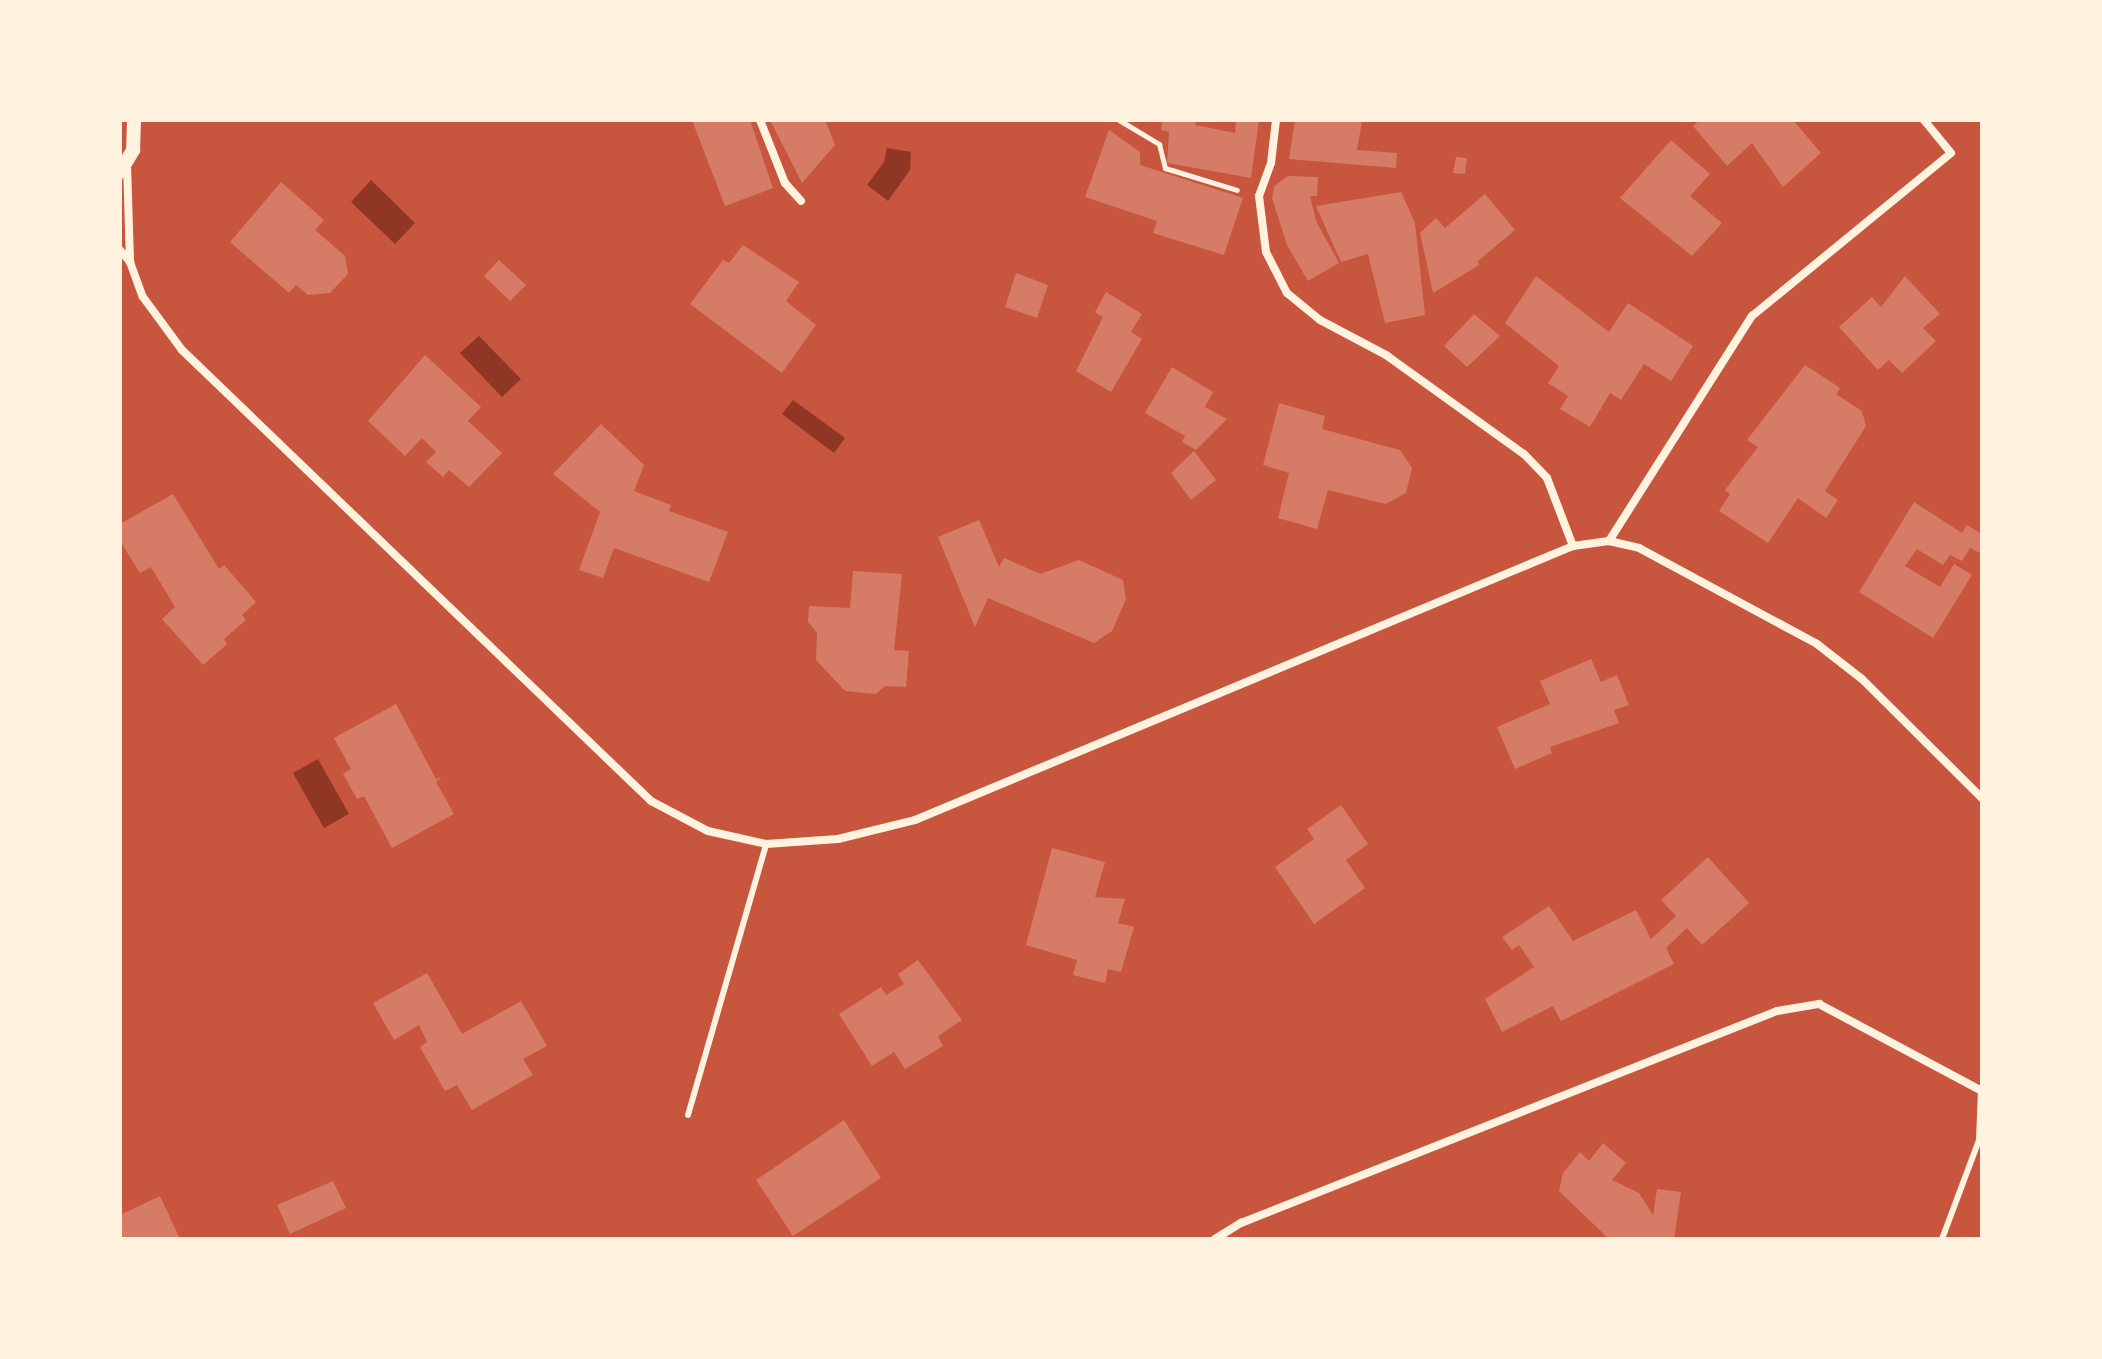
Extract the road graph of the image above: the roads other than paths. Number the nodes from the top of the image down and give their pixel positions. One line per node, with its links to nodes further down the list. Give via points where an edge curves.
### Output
1 (146, 120): 5 (street)
2 (760, 120): 7 (street, via 785,183)
3 (1276, 120): 11 (street, via 1271,163 1259,196 1266,252 1287,293 1320,320 1386,355 1524,454 1547,478)
4 (1924, 120): 10 (street, via 1951,153 1752,316)
5 (135, 128): 6 (street)
6 (123, 168): 9 (street)
7 (801, 201)
8 (120, 250): 9 (street)
9 (130, 262): 13 (street, via 143,297 182,350 651,801 708,831)
10 (1609, 541): 11 (street); 12 (street, via 1678,565 1817,644 1862,679)
11 (1573, 546): 13 (street, via 915,820 838,839)
12 (1982, 798)
13 (766, 844): 15 (lane)
14 (1982, 1091): 16 (street, via 1840,1012 1819,1004 1777,1011 1241,1223); 17 (lane, via 1979,1140)
15 (688, 1115)
16 (1215, 1239)
17 (1942, 1239)

